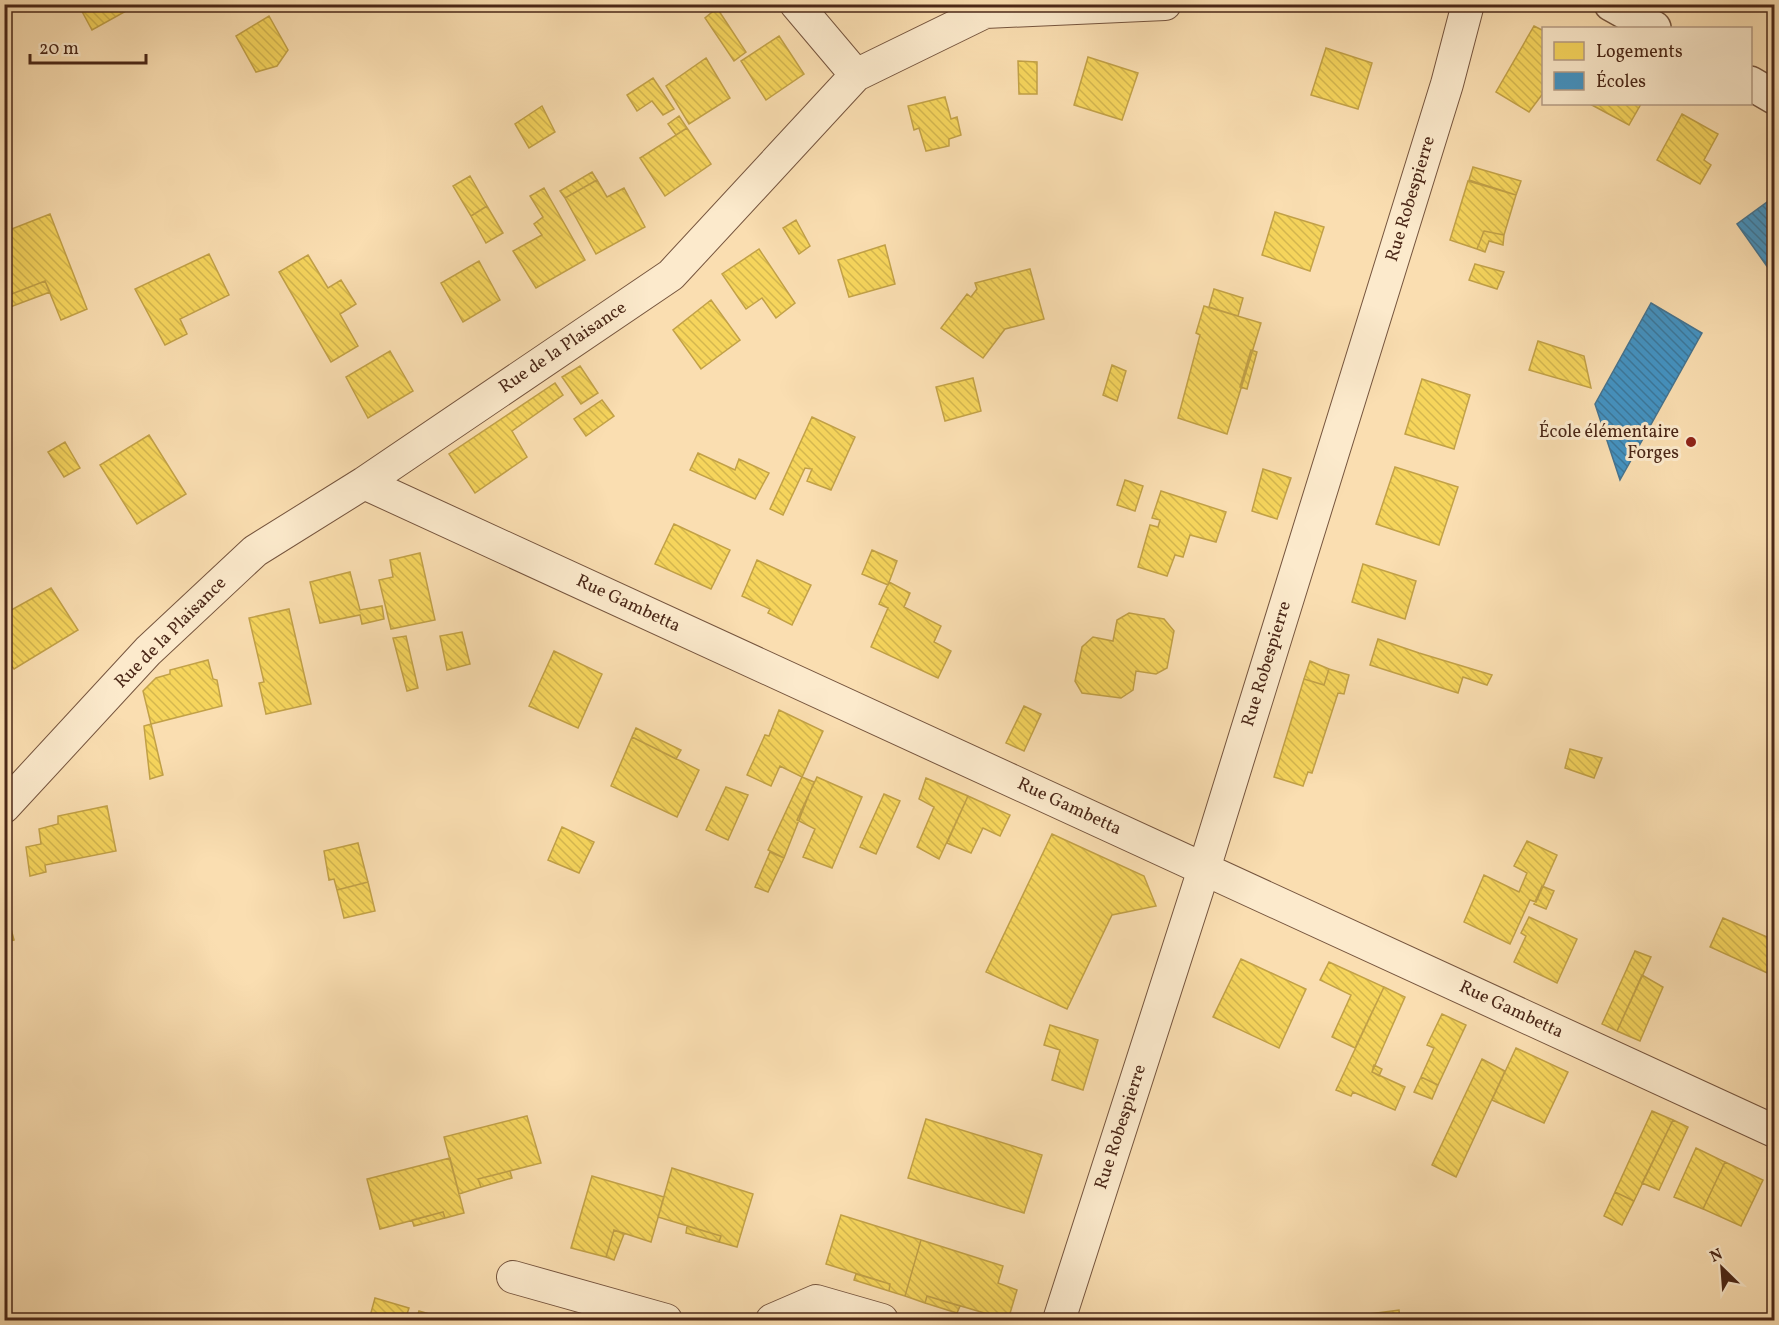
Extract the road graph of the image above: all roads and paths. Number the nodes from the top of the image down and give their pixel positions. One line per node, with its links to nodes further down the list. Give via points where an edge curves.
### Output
1 (796, 4): 6 (street)
2 (1165, 4): 6 (street, Rue de la Plaisance, via 986,12)
3 (1611, 4): 5 (street)
4 (1466, 5): 11 (street, Rue Robespierre, via 1443,95)
5 (1651, 27)
6 (856, 75): 9 (street, Rue de la Plaisance, via 671,274)
7 (1752, 84): 8 (street)
8 (1774, 97)
9 (364, 483): 10 (street, Rue de la Plaisance, via 255,551 148,651); 11 (street, Rue Gambetta)
10 (4, 807)
11 (1204, 869): 12 (street, Rue Gambetta); 17 (street, Rue Robespierre)
12 (1774, 1131)
13 (513, 1277): 14 (street)
14 (666, 1320)
15 (772, 1320): 16 (street, via 816,1300)
16 (882, 1320)
17 (1059, 1320)

